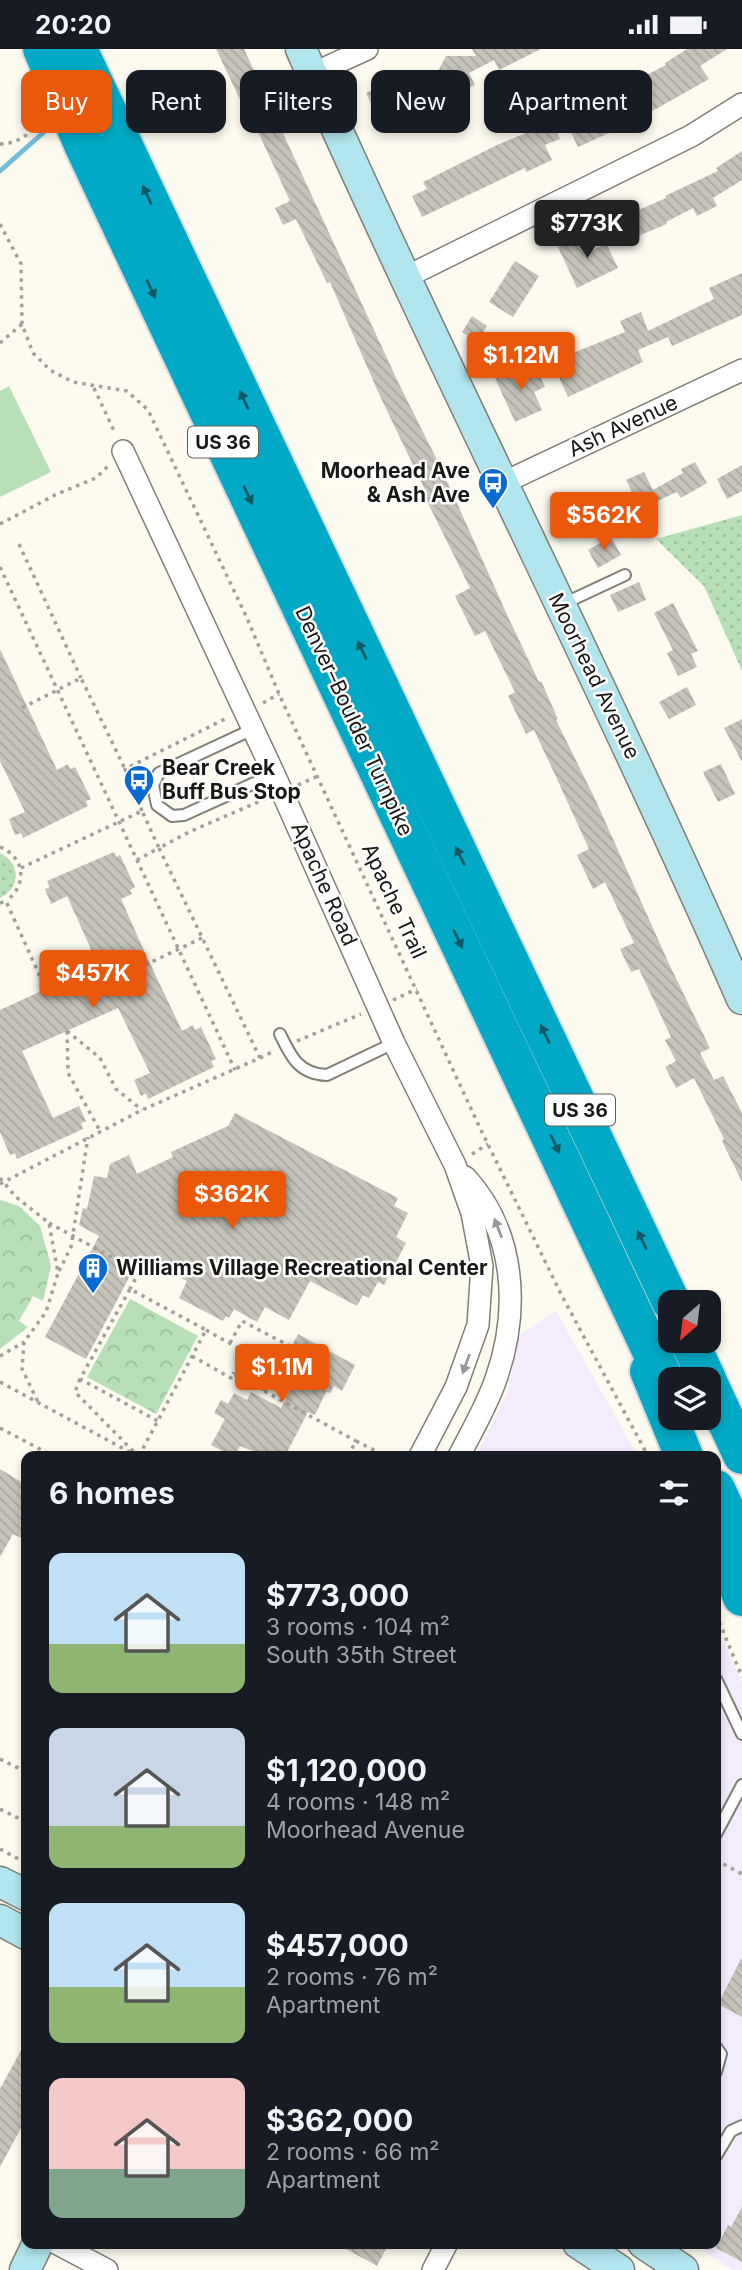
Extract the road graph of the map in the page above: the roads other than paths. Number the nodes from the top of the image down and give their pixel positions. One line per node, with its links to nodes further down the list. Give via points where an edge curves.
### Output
1 (42, 49): 18 (highway, Denver–Boulder Turnpike / US 36, one-way to 18)
2 (79, 49): 19 (highway, Denver–Boulder Turnpike / US 36, one-way to 2)
3 (367, 49): 4 (street)
4 (307, 62): 6 (street, Moorhead Avenue)
5 (742, 104): 6 (street, via 691,136)
6 (406, 277): 9 (street, Moorhead Avenue)
7 (742, 370): 9 (street, Ash Avenue)
8 (123, 451): 12 (street, Apache Road)
9 (503, 483): 11 (street, Moorhead Avenue)
10 (625, 575): 11 (lane)
11 (560, 605): 14 (street, Moorhead Avenue)
12 (253, 729): 13 (street, Apache Road); 13 (lane, via 159,773 153,785 157,805 172,817 184,815)
13 (274, 774): 16 (street, Apache Road)
14 (742, 999)
15 (280, 1034): 16 (lane, via 298,1065 315,1075 327,1075)
16 (394, 1043): 17 (street, Apache Road)
17 (455, 1165): 23 (street, Apache Road, one-way to 23, via 480,1249 482,1297 464,1368); 24 (street, Apache Road, one-way to 17, via 497,1376 510,1295 509,1264 499,1230 479,1191)
18 (575, 1187): 20 (highway, Denver–Boulder Turnpike / US 36); 25 (highway)
19 (665, 1290)
20 (659, 1367)
21 (721, 1410): 27 (highway)
22 (688, 1430): 26 (highway)
23 (422, 1451)
24 (461, 1451)
25 (682, 1451)
26 (698, 1451)
27 (742, 1455)
28 (721, 1500): 30 (highway)
29 (721, 1545): 31 (highway)
30 (742, 1545)
31 (742, 1597)
32 (721, 1690): 33 (lane)
33 (742, 1734)
34 (742, 1785): 35 (lane)
35 (721, 1825)
36 (0, 1882): 37 (street)
37 (21, 1892)
38 (0, 1920): 39 (street)
39 (21, 1931)
40 (742, 2126): 41 (lane)
41 (721, 2139)
42 (34, 2249): 46 (street)
43 (67, 2249): 47 (street)
44 (444, 2249): 48 (street)
45 (587, 2249): 49 (street)
46 (25, 2270)
47 (107, 2270)
48 (433, 2270)
49 (619, 2270)

